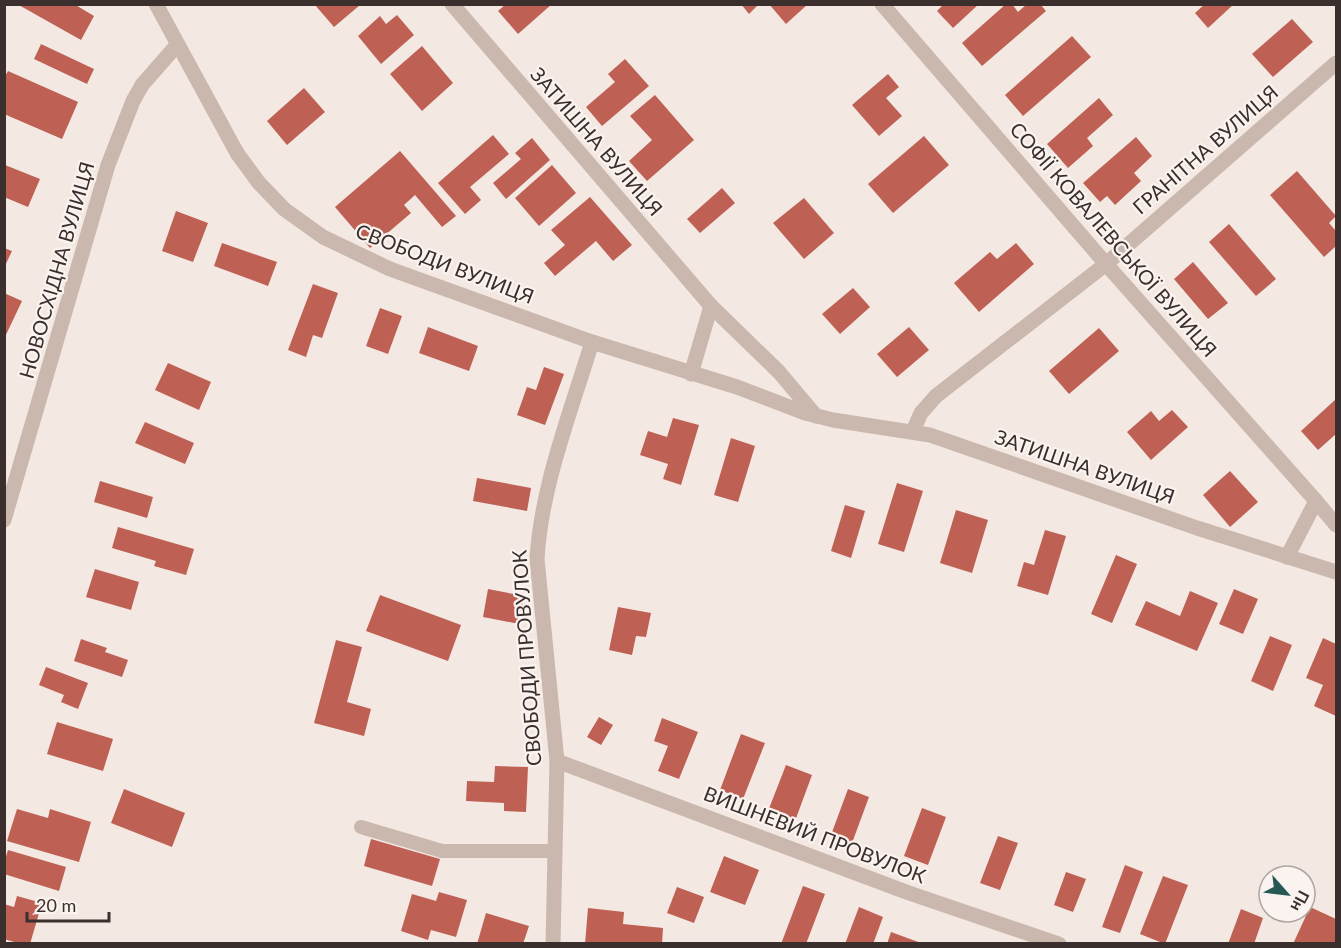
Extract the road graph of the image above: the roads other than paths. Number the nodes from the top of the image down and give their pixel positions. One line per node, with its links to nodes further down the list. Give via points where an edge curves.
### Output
1 (156, 4): 4 (street, СВОБОДИ ВУЛИЦЯ)
2 (452, 4): 7 (street, ЗАТИШНА ВУЛИЦЯ)
3 (882, 4): 6 (street, СОФІЇ КОВАЛЕВСЬКОЇ ВУЛИЦЯ)
4 (177, 45): 8 (street, СВОБОДИ ВУЛИЦЯ, via 237,153 259,183 284,209 323,237 390,269); 13 (street, НОВОСХІДНА ВУЛИЦЯ, via 137,93 108,165)
5 (1336, 63): 6 (street, ГРАНІТНА ВУЛИЦЯ)
6 (1106, 264): 11 (street, ГРАНІТНА ВУЛИЦЯ, via 936,396 921,413); 12 (street, СОФІЇ КОВАЛЕВСЬКОЇ ВУЛИЦЯ)
7 (711, 306): 9 (street); 10 (street, ЗАТИШНА ВУЛИЦЯ, via 779,372)
8 (592, 342): 9 (street, СВОБОДИ ВУЛИЦЯ); 17 (street, СВОБОДИ ПРОВУЛОК, via 538,529 537,559)
9 (691, 374): 10 (street, ЗАТИШНА ВУЛИЦЯ)
10 (816, 416): 11 (street, ЗАТИШНА ВУЛИЦЯ)
11 (913, 431): 15 (street, ЗАТИШНА ВУЛИЦЯ)
12 (1316, 501): 14 (street, СОФІЇ КОВАЛЕВСЬКОЇ ВУЛИЦЯ); 15 (street)
13 (4, 520)
14 (1336, 525)
15 (1287, 557): 16 (street, ЗАТИШНА ВУЛИЦЯ)
16 (1336, 572)
17 (557, 762): 19 (street, СВОБОДИ ПРОВУЛОК); 21 (street, ВИШНЕВИЙ ПРОВУЛОК)
18 (361, 827): 19 (lane, via 442,851)
19 (555, 851): 20 (street, СВОБОДИ ПРОВУЛОК)
20 (553, 944)
21 (1059, 944)

